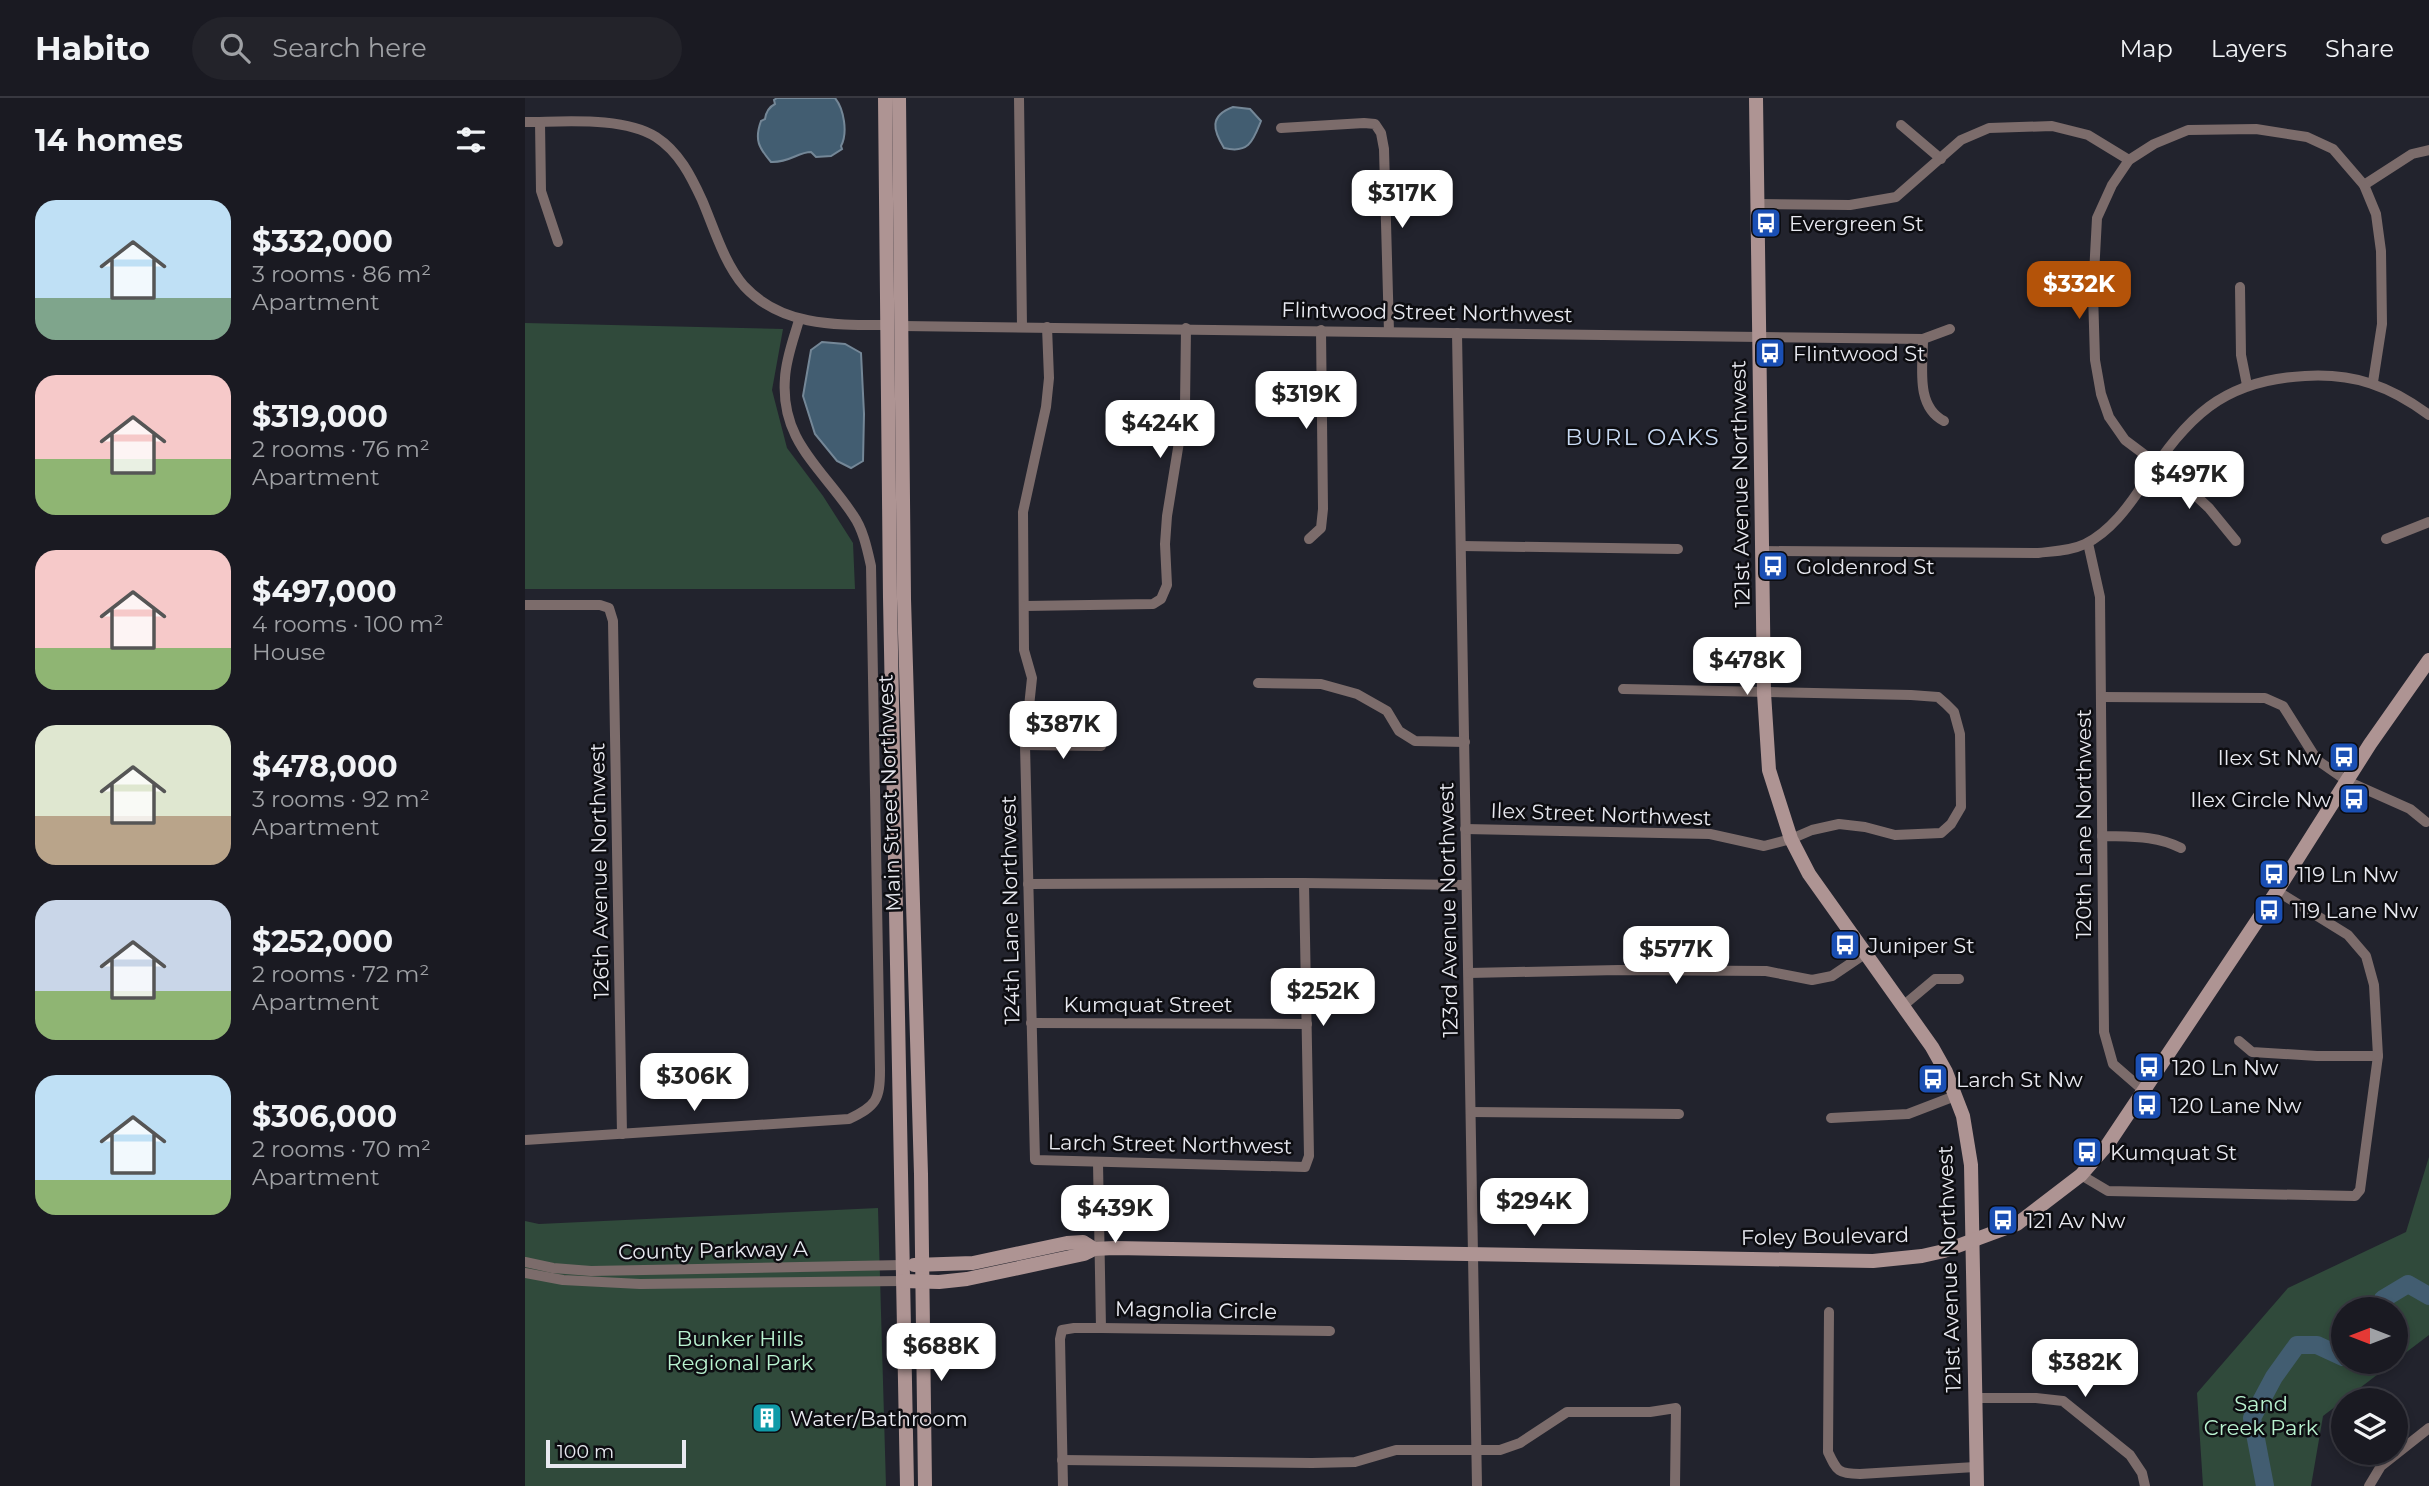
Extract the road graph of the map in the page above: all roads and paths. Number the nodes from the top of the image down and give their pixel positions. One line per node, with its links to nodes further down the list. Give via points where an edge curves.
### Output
1 (885, 98): 17 (street, Main Street Northwest)
2 (899, 98): 17 (street, Main Street Northwest)
3 (1019, 98): 18 (street)
4 (1756, 98): 13 (street, 121st Avenue Northwest)
5 (525, 122): 6 (street, Flintwood Street Northwest)
6 (540, 122): 14 (street, via 541,191); 16 (street, Flintwood Street Northwest, via 627,126 655,136 683,162 743,285 765,303)
7 (1901, 125): 10 (street)
8 (1281, 128): 23 (street, via 1364,122 1375,124 1381,133)
9 (2429, 150): 12 (street, via 2412,154)
10 (1941, 159): 11 (street, via 1961,140 1989,128 2052,126 2088,135); 13 (street, via 1896,197 1850,205)
11 (2129, 160): 12 (street, via 2188,130 2256,129 2307,137 2333,149); 31 (street, via 2097,218 2095,360 2109,417 2125,440)
12 (2364, 185): 27 (street, via 2377,214 2381,251 2382,324)
13 (1758, 204): 25 (street, 121st Avenue Northwest)
14 (558, 242)
15 (2240, 287): 28 (street, via 2241,355)
16 (799, 320): 17 (street, Flintwood Street Northwest); 73 (street, via 785,376 790,422 804,453 855,516 871,566 879,1096 868,1110 849,1119)
17 (895, 325): 18 (street, Flintwood Street Northwest); 82 (street, Main Street Northwest, via 891,681); 83 (street, Main Street Northwest)
18 (1022, 326): 19 (street, Flintwood Street Northwest)
19 (1047, 327): 20 (street, Flintwood Street Northwest); 41 (street, 124th Lane Northwest, via 1046,407 1023,512)
20 (1186, 327): 22 (street, Flintwood Street Northwest); 41 (street, via 1185,405 1167,516 1167,585 1161,599 1153,604)
21 (1950, 329): 26 (street, Flintwood Street Northwest)
22 (1321, 330): 23 (street, Flintwood Street Northwest); 33 (street, via 1323,509 1321,528)
23 (1389, 332): 24 (street, Flintwood Street Northwest)
24 (1457, 333): 25 (street, Flintwood Street Northwest); 37 (street, 123rd Avenue Northwest)
25 (1759, 336): 26 (street, Flintwood Street Northwest); 39 (street, 121st Avenue Northwest)
26 (1923, 339): 30 (street, via 1925,399 1930,411)
27 (2373, 382): 28 (street, via 2314,376); 29 (street)
28 (2247, 385): 31 (street, via 2190,422)
29 (2429, 415)
30 (1944, 421)
31 (2156, 465): 35 (street, via 2209,508); 36 (street, via 2125,511)
32 (2429, 522): 34 (street)
33 (1309, 539)
34 (2386, 539)
35 (2236, 541)
36 (2088, 542): 39 (street, via 2038,553); 46 (street, 120th Lane Northwest, via 2100,597)
37 (1462, 546): 38 (street); 47 (street, 123rd Avenue Northwest)
38 (1678, 549)
39 (1761, 551): 45 (street, 121st Avenue Northwest)
40 (525, 605): 73 (street, 126th Avenue Northwest, via 600,605 609,608 613,621)
41 (1025, 606): 48 (street, 124th Lane Northwest, via 1024,650 1032,678)
42 (2429, 660): 50 (street, Foley Boulevard)
43 (1258, 683): 47 (street, via 1321,684 1357,694 1387,711 1399,731 1415,741)
44 (1623, 689): 45 (street)
45 (1764, 693): 54 (street, 121st Avenue Northwest, via 1769,770); 54 (street, Ilex Street Northwest, via 1938,697 1954,712 1959,734 1961,807 1941,832 1895,835 1839,824)
46 (2102, 697): 50 (street, via 2265,698 2283,706 2317,760); 53 (street, 120th Lane Northwest)
47 (1465, 742): 52 (street, 123rd Avenue Northwest)
48 (1025, 745): 49 (street); 57 (street, 124th Lane Northwest)
49 (1101, 746)
50 (2347, 781): 51 (street, via 2410,809); 59 (street, Foley Boulevard)
51 (2426, 822)
52 (1465, 829): 54 (street, Ilex Street Northwest, via 1710,834 1764,846); 58 (street, 123rd Avenue Northwest)
53 (2102, 836): 55 (street, via 2145,836); 68 (street, 120th Lane Northwest, via 2105,1043 2113,1064)
54 (1791, 839): 60 (street, 121st Avenue Northwest, via 1809,874)
55 (2181, 848)
56 (1304, 883): 57 (street); 58 (street); 65 (street)
57 (1028, 884): 64 (street, 124th Lane Northwest)
58 (1466, 885): 61 (street, 123rd Avenue Northwest)
59 (2277, 891): 67 (street, via 2348,935 2366,956 2374,985); 68 (street, Foley Boulevard)
60 (1866, 953): 61 (street, via 1832,976 1812,979 1766,971); 63 (street, 121st Avenue Northwest)
61 (1469, 973): 70 (street, 123rd Avenue Northwest)
62 (1959, 979): 63 (street, via 1935,979)
63 (1904, 1005): 69 (street, 121st Avenue Northwest, via 1942,1064)
64 (1031, 1023): 65 (street, Kumquat Street); 75 (street, 124th Lane Northwest)
65 (1307, 1024): 76 (street, Larch Street Northwest, via 1309,1156 1305,1167)
66 (2239, 1041): 67 (street, via 2252,1052)
67 (2378, 1056): 77 (street, via 2362,1185 2355,1196 2108,1191)
68 (2144, 1091): 77 (street, Foley Boulevard)
69 (1955, 1096): 72 (street, via 1908,1114); 78 (street, 121st Avenue Northwest, via 1971,1165)
70 (1471, 1112): 71 (street); 80 (street, 123rd Avenue Northwest)
71 (1679, 1114)
72 (1831, 1118)
73 (622, 1134): 74 (street)
74 (525, 1140)
75 (1035, 1160): 76 (street, Larch Street Northwest)
76 (1098, 1163): 79 (street)
77 (2081, 1175): 78 (street, Foley Boulevard, via 2017,1224)
78 (1972, 1241): 80 (street, Foley Boulevard, via 1922,1256 1873,1261); 90 (street, 121st Avenue Northwest)
79 (1097, 1249): 80 (street, Foley Boulevard); 83 (street, Foley Boulevard, via 1083,1242 1067,1243 973,1263); 86 (street, Foley Boulevard, via 1007,1272); 88 (street)
80 (1472, 1254): 92 (street, 123rd Avenue Northwest)
81 (525, 1262): 82 (street, County Parkway A, via 591,1271)
82 (903, 1265): 83 (street, Foley Boulevard); 85 (street, Main Street Northwest)
83 (921, 1265): 86 (street, Main Street Northwest)
84 (525, 1273): 85 (street, County Parkway A, via 640,1284)
85 (903, 1281): 86 (street, Foley Boulevard); 95 (street, Main Street Northwest)
86 (921, 1282): 96 (street, Main Street Northwest)
87 (1829, 1312): 94 (street, via 1828,1452 1838,1470 1860,1474)
88 (1101, 1328): 89 (street, Magnolia Circle); 93 (street, Magnolia Circle, via 1062,1331)
89 (1330, 1331)
90 (1975, 1398): 94 (street, 121st Avenue Northwest); 101 (street, via 2063,1401 2130,1455)
91 (2429, 1428): 102 (street, via 2381,1466)
92 (1476, 1451): 93 (street, via 1396,1450 1355,1462 1312,1463); 98 (street, 123rd Avenue Northwest); 99 (street, via 1520,1443 1567,1412 1676,1408)
93 (1062, 1460): 97 (street)
94 (1975, 1467): 100 (street, 121st Avenue Northwest)
95 (907, 1486)
96 (925, 1486)
97 (1063, 1486)
98 (1477, 1486)
99 (1675, 1486)
100 (1977, 1486)
101 (2145, 1486)
102 (2369, 1486)

